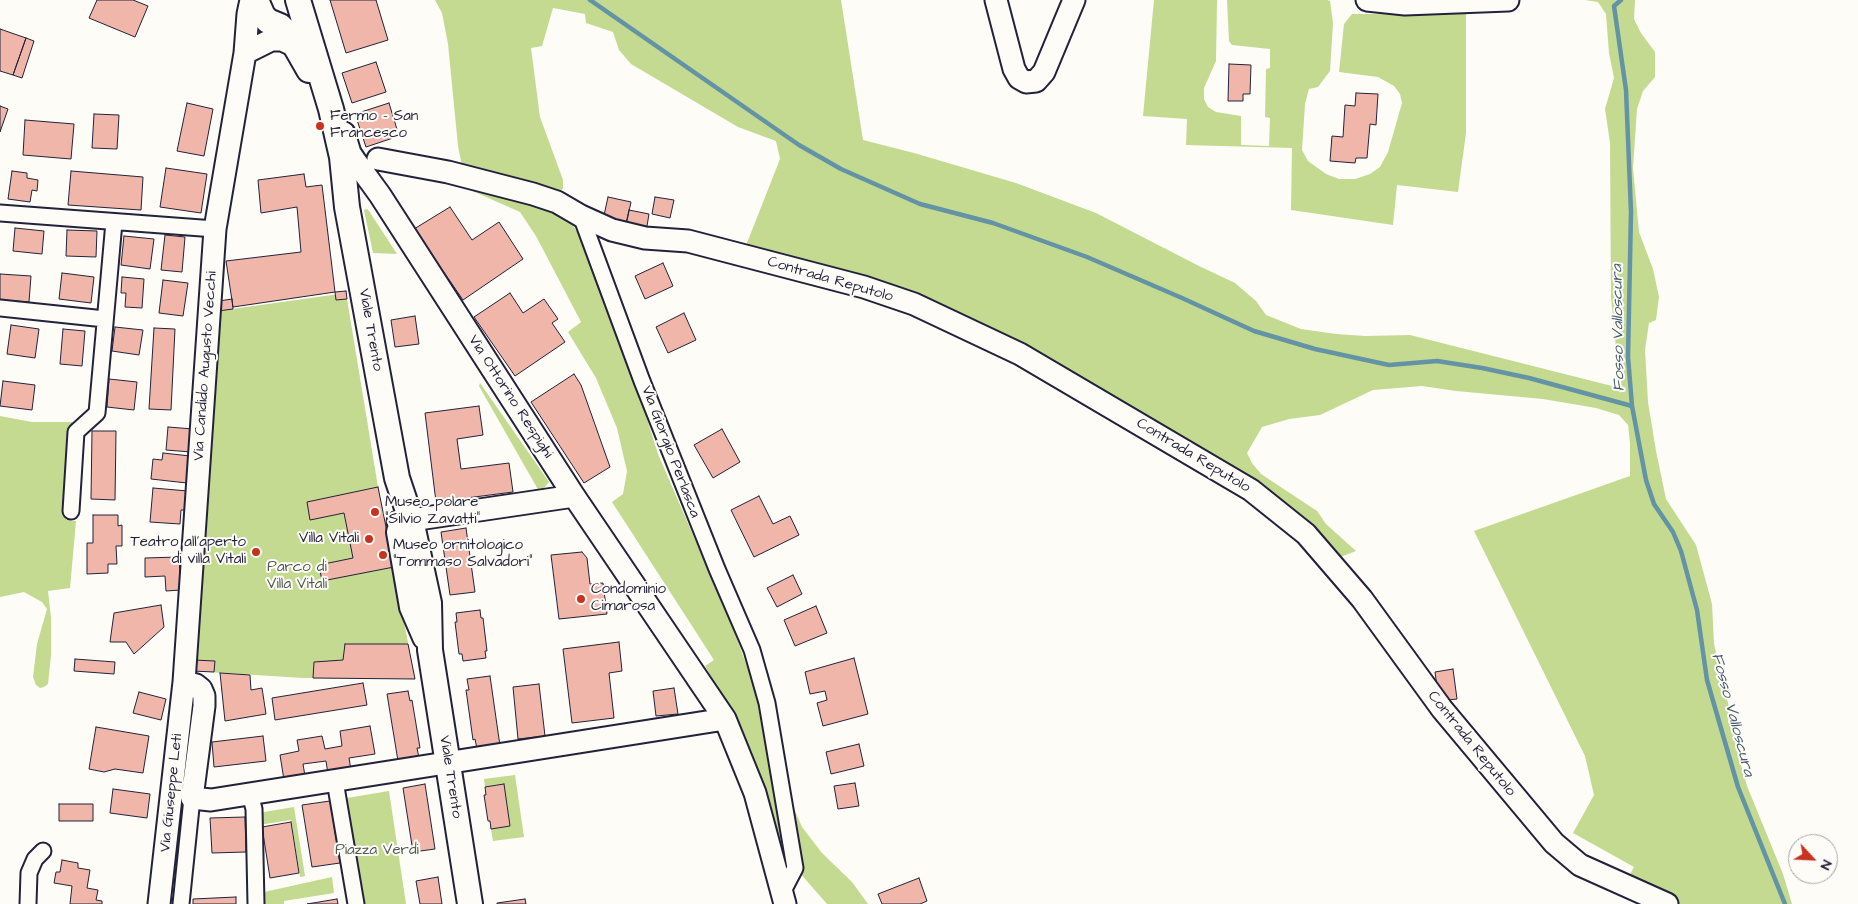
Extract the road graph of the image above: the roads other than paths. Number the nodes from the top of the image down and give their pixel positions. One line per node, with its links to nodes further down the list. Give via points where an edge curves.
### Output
1 (251, 0): 10 (street, Via Candido Augusto Vecchi)
2 (256, 0): 8 (main road, Viale Trento, via 262,16)
3 (996, 0): 4 (street, via 1014,69 1026,82 1036,81 1044,72)
4 (1074, 0)
5 (1367, 0): 6 (street, via 1405,4)
6 (1508, 0)
7 (298, 2): 8 (main road, Viale Trento, via 294,17 286,24); 11 (main road, Viale Trento)
8 (277, 25): 9 (main road, Viale Trento, via 289,35); 10 (street, via 260,35)
9 (296, 47): 10 (street, via 282,40 271,40); 12 (main road, Viale Trento, via 308,67 326,114)
10 (245, 53): 16 (street, Via Candido Augusto Vecchi)
11 (318, 63): 12 (street, Via Ottorino Respighi, via 334,100 350,153); 12 (main road, Viale Trento, via 342,158)
12 (361, 171): 14 (street, via 448,172 533,194 557,202); 19 (street, Via Ottorino Respighi, via 380,195); 21 (main road, Viale Trento)
13 (0, 213): 15 (street)
14 (581, 216): 29 (street, Via Giorgio Perlasca, via 716,570 752,650 767,703 794,868); 36 (street, Contrada Reputolo, via 612,230 645,238 688,241 864,287 914,304 1020,354 1251,490 1306,534 1362,599 1442,710 1554,844 1580,865)
15 (114, 222): 16 (street); 18 (street)
16 (215, 229): 22 (street, Via Candido Augusto Vecchi)
17 (0, 308): 18 (street)
18 (105, 319): 20 (street, via 97,413 76,432)
19 (574, 496): 21 (street); 23 (street, Via Ottorino Respighi)
20 (71, 511)
21 (404, 521): 24 (main road, Viale Trento, via 412,607 430,650)
22 (184, 682): 27 (street, via 196,685 204,696); 31 (street, Via Giuseppe Leti)
23 (725, 719): 24 (street); 29 (street, Via Ottorino Respighi, via 755,792)
24 (448, 763): 25 (street); 35 (main road, Viale Trento)
25 (335, 781): 26 (street); 34 (street)
26 (250, 794): 27 (street, via 211,800); 33 (street, via 254,809)
27 (192, 798): 32 (street)
28 (43, 851): 30 (street, via 35,859 29,874)
29 (784, 898)
30 (28, 904)
31 (159, 904)
32 (182, 904)
33 (256, 904)
34 (356, 904)
35 (470, 904)
36 (1667, 904)

